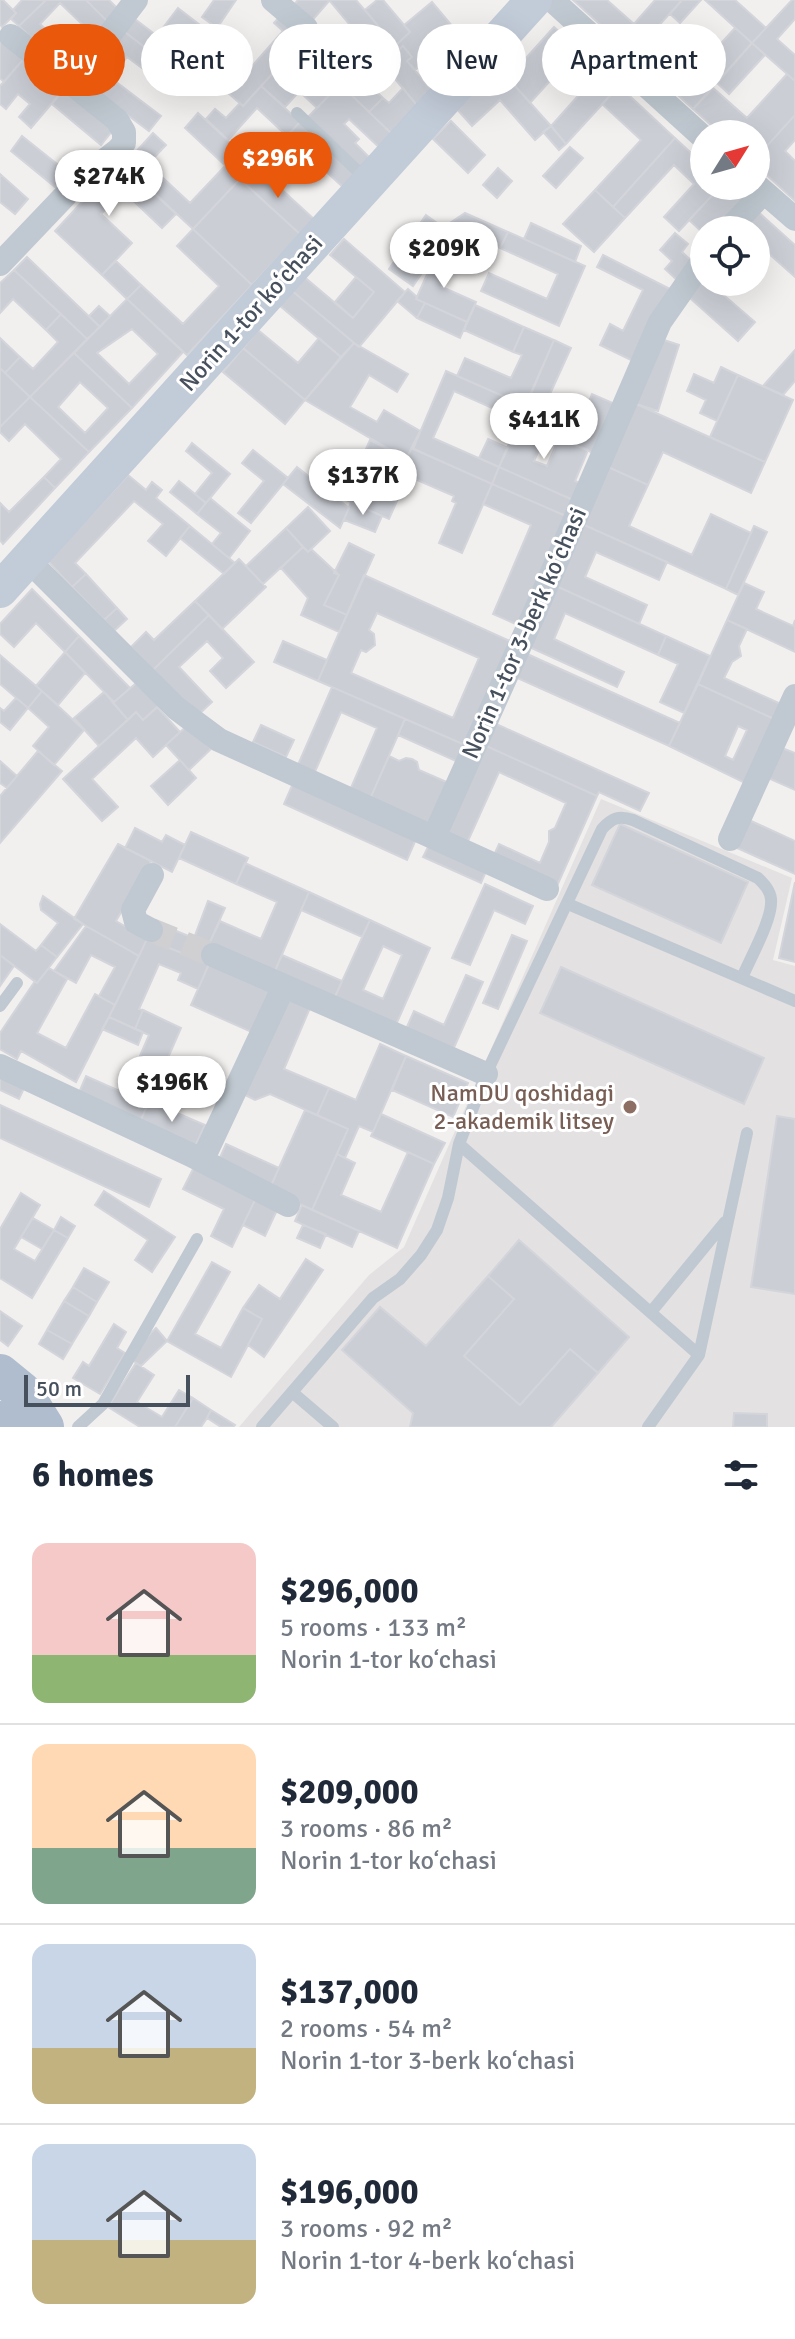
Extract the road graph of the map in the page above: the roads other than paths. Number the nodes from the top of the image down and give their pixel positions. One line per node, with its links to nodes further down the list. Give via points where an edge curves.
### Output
1 (136, 0): 5 (street)
2 (273, 0): 6 (street)
3 (534, 0): 12 (street, Norin 1-tor koʻchasi)
4 (552, 0): 11 (street)
5 (118, 24)
6 (301, 24)
7 (11, 36): 8 (street)
8 (24, 46)
9 (87, 96): 17 (street, via 117,120 124,143 80,180)
10 (297, 113): 12 (lane)
11 (690, 125)
12 (369, 182): 19 (street, Norin 1-tor koʻchasi)
13 (770, 197): 16 (street)
14 (751, 200): 15 (street)
15 (739, 216)
16 (795, 219)
17 (0, 264)
18 (690, 279): 21 (street, Norin 1-tor 3-berk koʻchasi, via 660,322)
19 (10, 572): 21 (street, via 208,732 248,755)
20 (795, 696): 22 (street)
21 (434, 837): 24 (street)
22 (730, 839)
23 (152, 875): 26 (street, via 133,910 136,922)
24 (547, 889)
25 (568, 904): 28 (lane); 28 (lane, via 602,829 616,818 633,820 766,886 770,913); 34 (lane)
26 (151, 930)
27 (213, 955): 30 (street)
28 (742, 978): 31 (lane)
29 (17, 983): 32 (lane)
30 (284, 986): 34 (street); 37 (street)
31 (795, 1001)
32 (0, 1006)
33 (0, 1066): 37 (street)
34 (486, 1074): 36 (lane)
35 (747, 1133): 39 (lane)
36 (459, 1144): 41 (lane); 44 (lane, via 448,1198 421,1255 373,1298)
37 (202, 1161): 38 (street)
38 (288, 1205)
39 (729, 1218): 41 (lane); 42 (lane)
40 (197, 1239): 48 (lane, via 103,1404)
41 (651, 1312): 42 (lane)
42 (699, 1355): 51 (lane)
43 (0, 1374): 47 (main road, via 22,1392)
44 (292, 1392): 49 (lane); 50 (lane)
45 (0, 1421): 46 (main road)
46 (14, 1427)
47 (44, 1427)
48 (78, 1427)
49 (262, 1427)
50 (333, 1427)
51 (648, 1427)

